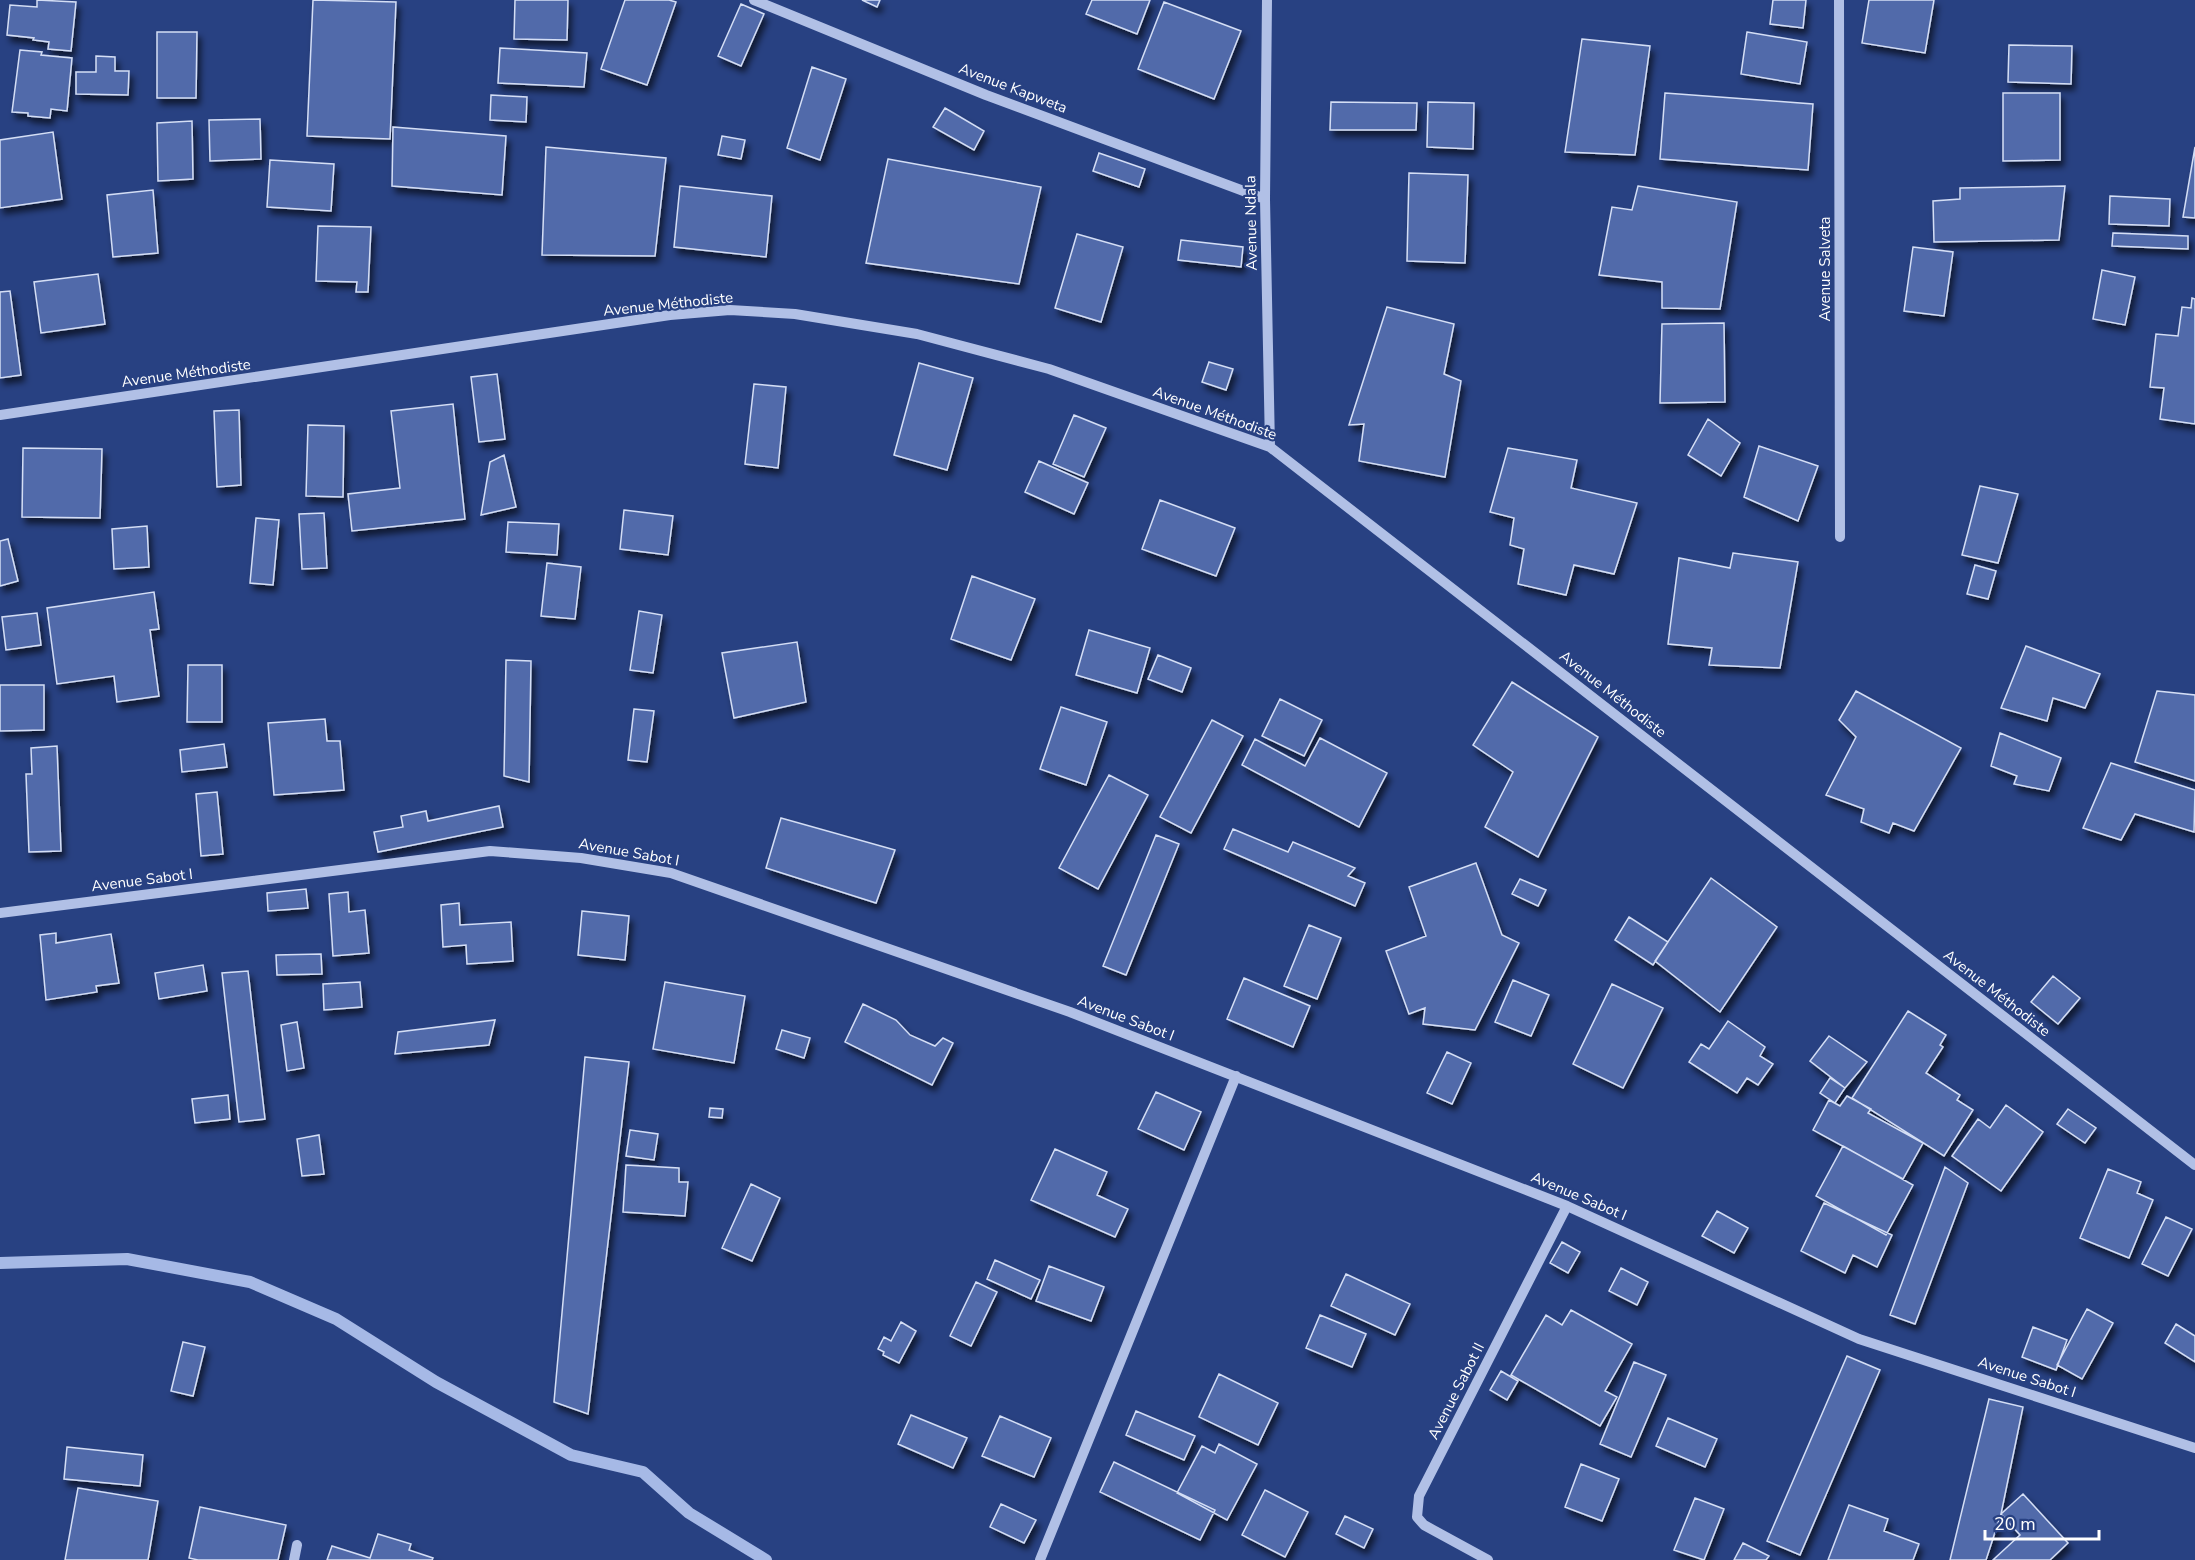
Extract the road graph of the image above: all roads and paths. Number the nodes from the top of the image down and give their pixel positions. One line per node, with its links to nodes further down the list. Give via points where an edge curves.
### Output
1 (754, 0): 4 (street, Avenue Kapweta, via 986,95)
2 (1267, 0): 4 (street, Avenue Ndala)
3 (1839, 0): 7 (street, Avenue Salveta)
4 (1265, 198): 6 (street, Avenue Ndala)
5 (0, 416): 6 (street, Avenue Méthodiste, via 670,315 730,310 795,314 917,334 1048,369)
6 (1270, 447): 10 (street, Avenue Méthodiste)
7 (1840, 537)
8 (0, 913): 9 (street, Avenue Sabot I, via 490,850 581,858 671,873 1070,1012)
9 (1236, 1077): 11 (street, Avenue Sabot I); 15 (street)
10 (2195, 1165)
11 (1567, 1206): 12 (street, Avenue Sabot I, via 1859,1339); 16 (street, Avenue Sabot II, via 1419,1496 1417,1517 1424,1525)
12 (2195, 1448)
13 (297, 1545): 14 (street)
14 (294, 1560)
15 (1040, 1560)
16 (1488, 1560)

